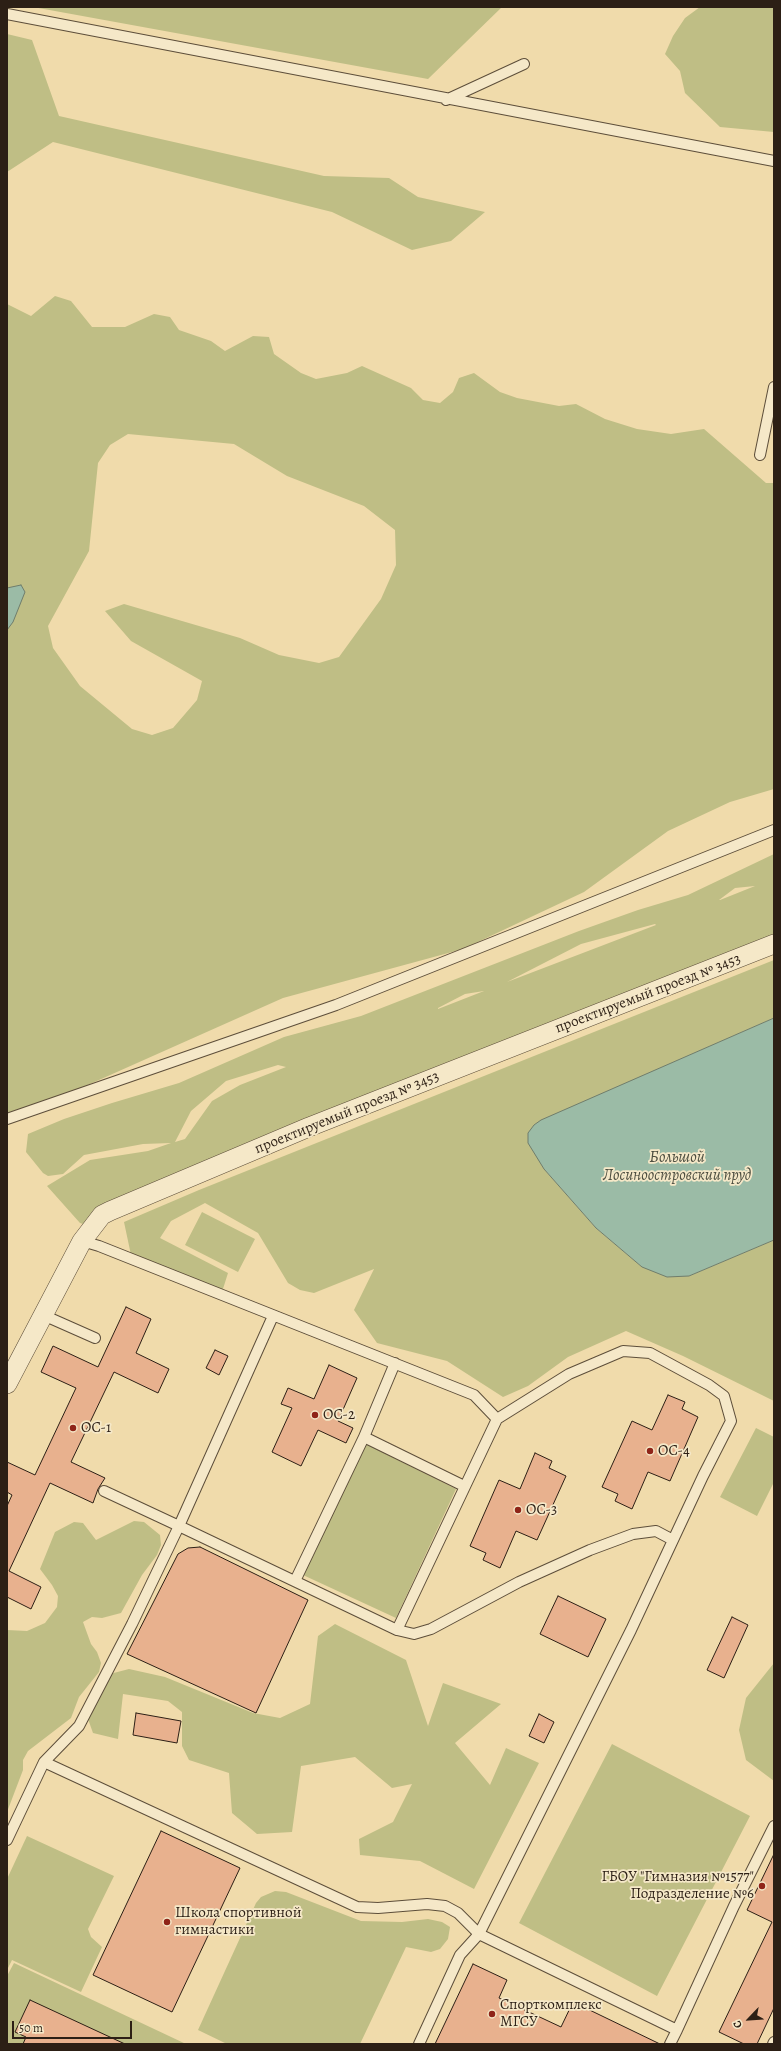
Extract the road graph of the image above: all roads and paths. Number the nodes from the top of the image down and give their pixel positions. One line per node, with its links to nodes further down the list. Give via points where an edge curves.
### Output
1 (7, 14): 3 (lane)
2 (524, 64): 3 (lane)
3 (446, 100): 4 (lane)
4 (774, 161)
5 (774, 386): 6 (lane)
6 (760, 455)
7 (774, 830): 9 (lane, via 336,1005)
8 (774, 944): 10 (street, проектируемый проезд № 3453, via 309,1127 110,1211)
9 (7, 1119)
10 (82, 1241): 11 (street, проектируемый проезд № 3453); 12 (lane)
11 (43, 1315): 13 (lane); 15 (street, проектируемый проезд № 3453)
12 (274, 1316): 14 (lane); 20 (lane)
13 (95, 1338)
14 (395, 1363): 16 (lane, via 474,1395); 17 (lane)
15 (7, 1384)
16 (497, 1419): 18 (lane); 21 (lane, via 569,1374 623,1351 650,1353 709,1385 724,1396 731,1421)
17 (364, 1437): 18 (lane); 22 (lane)
18 (464, 1486): 23 (lane)
19 (104, 1491): 20 (lane)
20 (179, 1526): 22 (lane); 24 (lane, via 79,1726)
21 (673, 1540): 23 (lane, via 656,1531 633,1534 519,1582 431,1629 414,1634); 27 (lane, via 631,1630)
22 (295, 1581): 23 (lane)
23 (397, 1630)
24 (44, 1762): 26 (lane); 27 (lane, via 357,1907 427,1904 445,1906 458,1913)
25 (774, 1826): 28 (lane)
26 (7, 1840)
27 (479, 1934): 28 (lane); 29 (lane, via 460,1955)
28 (676, 2030): 30 (lane)
29 (419, 2044)
30 (670, 2044)

